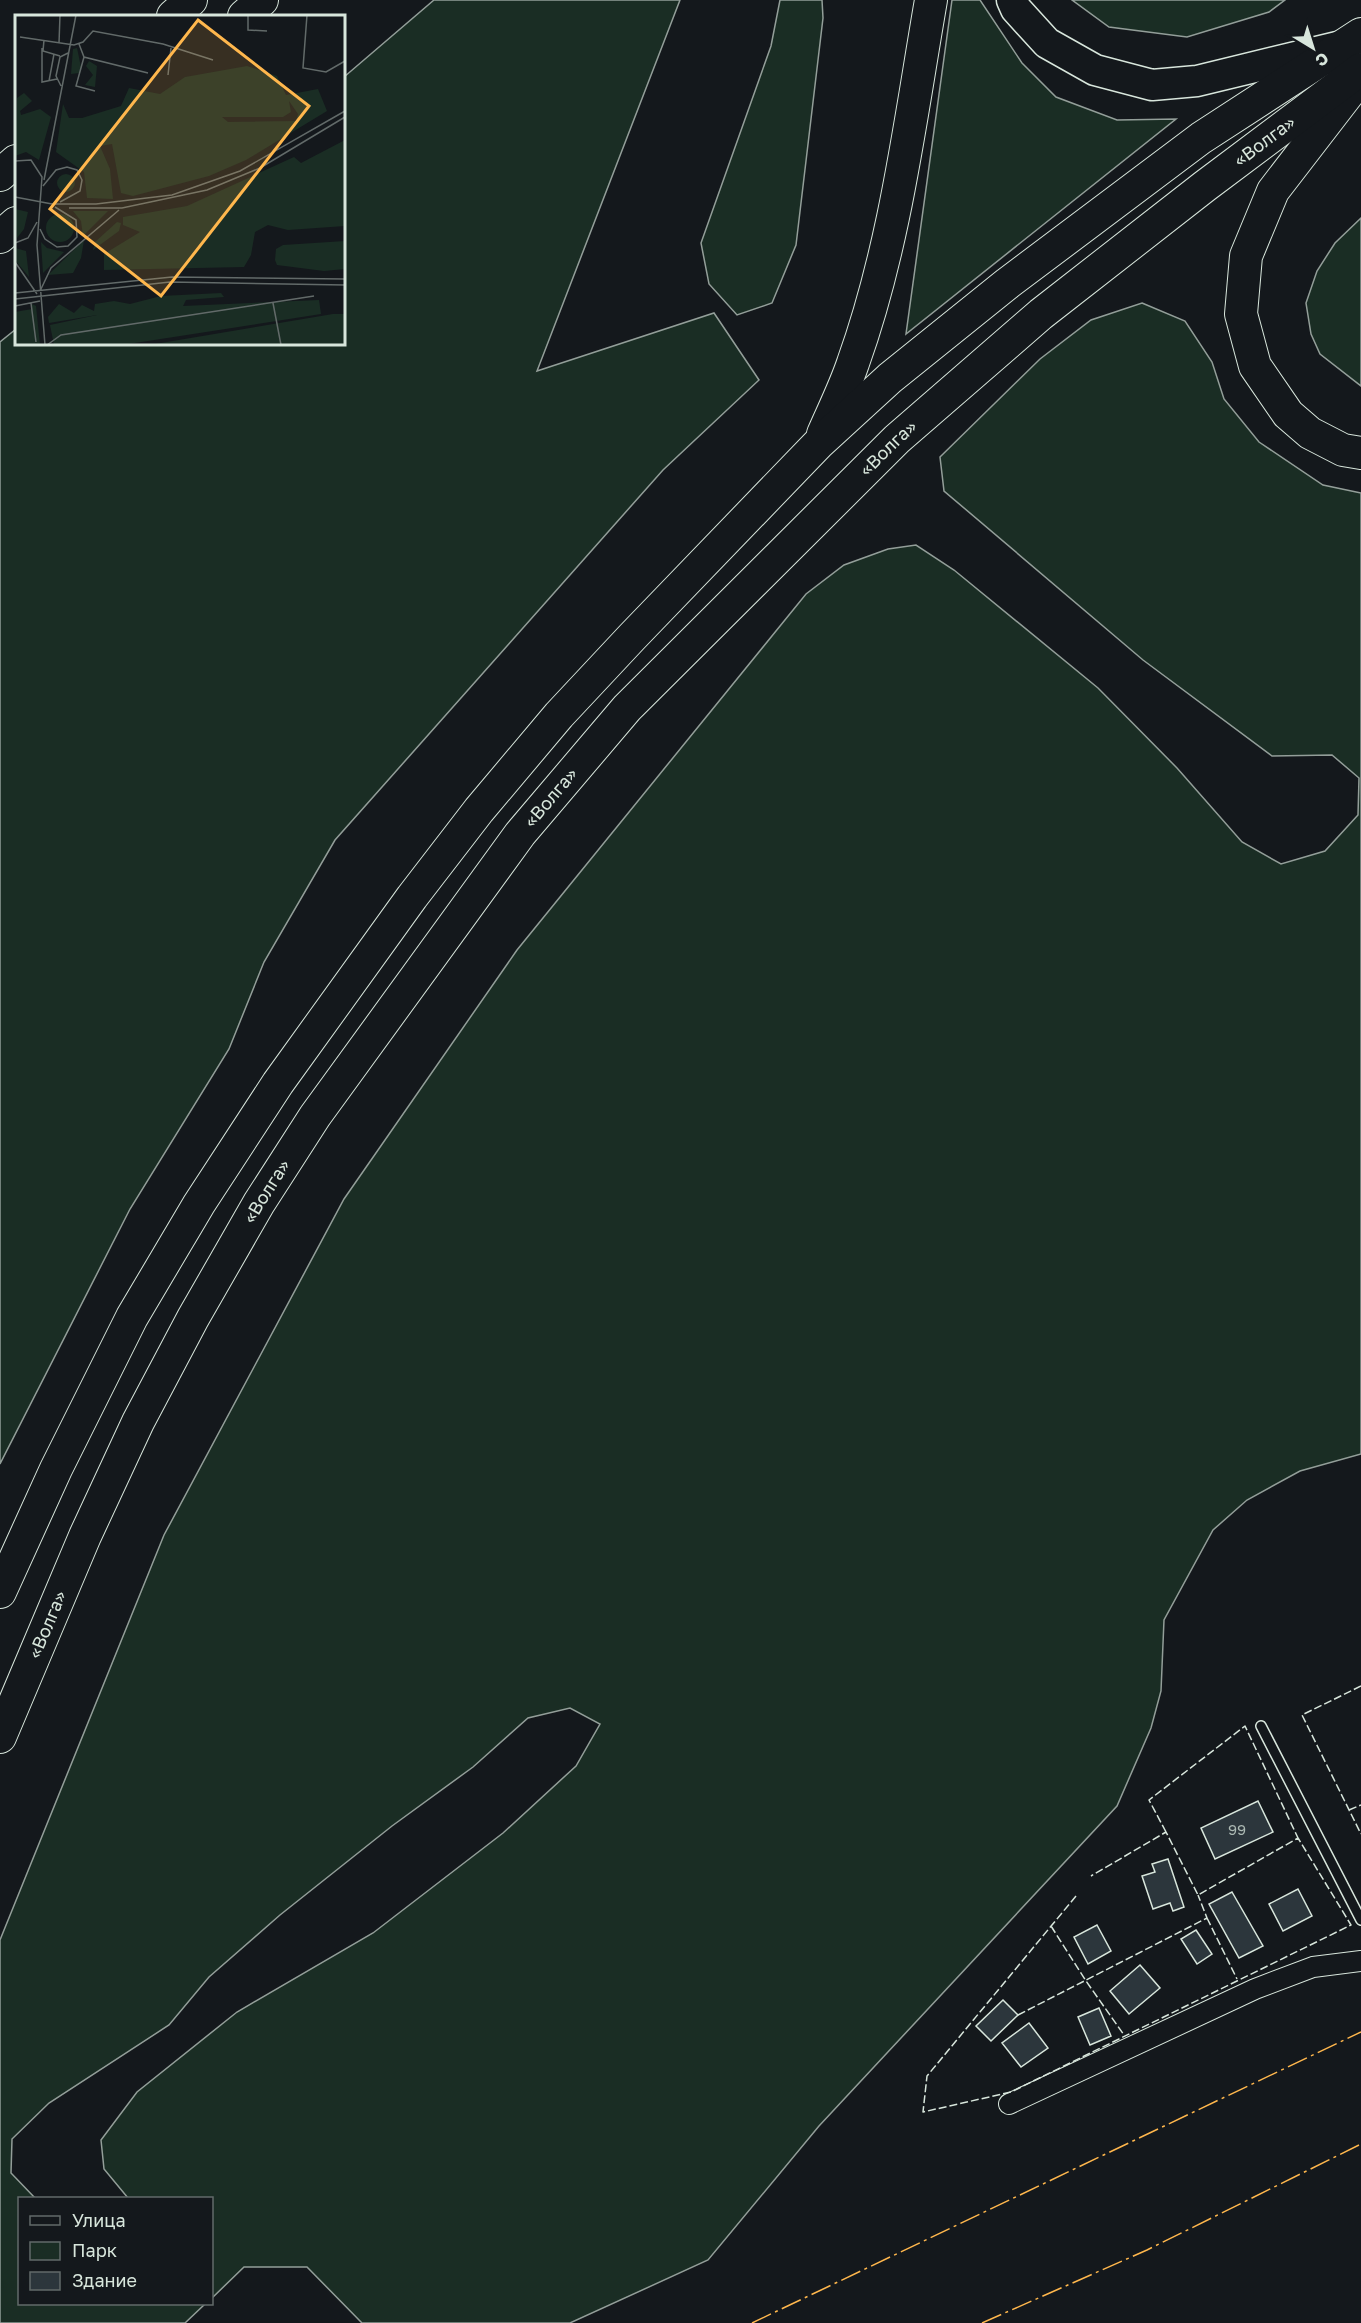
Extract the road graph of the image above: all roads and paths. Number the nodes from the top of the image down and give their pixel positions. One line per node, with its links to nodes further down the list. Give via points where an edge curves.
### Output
1 (191, 0): 5 (highway)
2 (262, 0): 6 (highway)
3 (931, 0): 14 (highway, via 878,282 853,363)
4 (1012, 0): 7 (main road, via 1047,43 1095,70 1152,85 1197,81)
5 (174, 15)
6 (245, 15)
7 (1351, 40): 14 (highway, «Волга», via 1201,138 1008,283 890,378)
8 (1361, 69): 18 (highway, «Волга», via 1041,314 897,439 627,708 520,834 315,1116 253,1212 138,1422)
9 (1361, 77): 15 (highway, via 1273,191 1246,256 1241,314 1255,366 1288,414 1310,433 1343,450)
10 (15, 163): 11 (highway)
11 (0, 175)
12 (15, 224): 13 (highway)
13 (0, 237)
14 (819, 443): 16 (highway, «Волга», via 559,715 478,810 371,953 217,1176 132,1317)
15 (1361, 453)
16 (0, 1592)
17 (1261, 1726): 19 (lane)
18 (0, 1737)
19 (1361, 1920)
20 (1361, 1961): 21 (street, via 1313,1967 1255,1989)
21 (1009, 2104)

